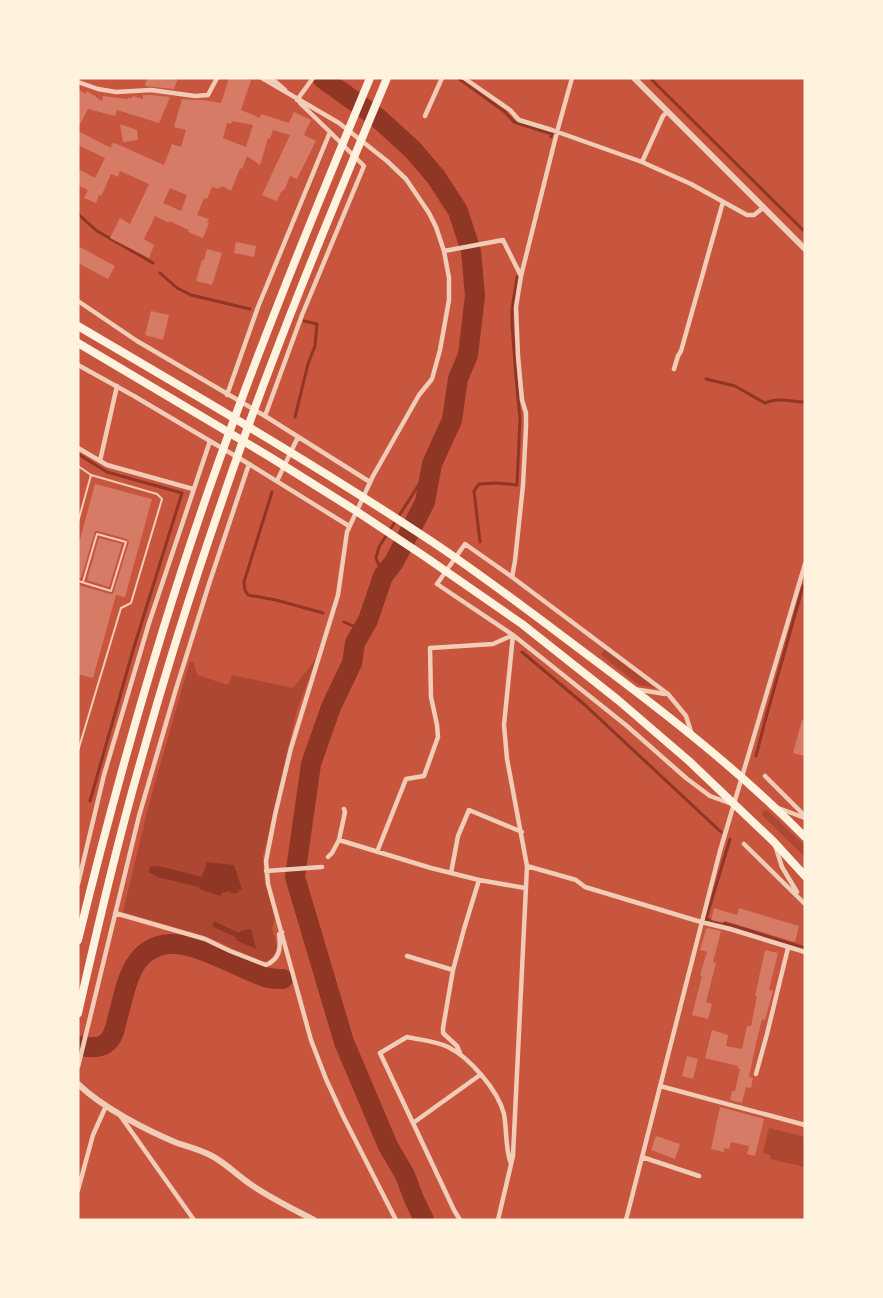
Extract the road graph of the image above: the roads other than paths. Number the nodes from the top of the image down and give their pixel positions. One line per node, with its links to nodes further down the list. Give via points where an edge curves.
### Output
1 (217, 78): 11 (street, via 208,95 195,96 151,90 116,92)
2 (262, 78): 12 (street)
3 (271, 78): 12 (street)
4 (313, 78): 12 (street)
5 (370, 78): 79 (highway, via 296,256 208,492 152,663)
6 (387, 78): 84 (highway, via 311,262 223,497 142,754)
7 (442, 78): 14 (street)
8 (464, 78): 16 (street, via 519,120)
9 (572, 78): 16 (street)
10 (634, 78): 13 (street)
11 (78, 81)
12 (297, 100): 15 (street); 21 (street, via 339,123 406,179 429,213)
13 (667, 112): 17 (street); 19 (street)
14 (425, 116)
15 (330, 132): 31 (street, via 258,307); 32 (street, via 364,166)
16 (557, 132): 17 (street); 22 (street)
17 (642, 162): 18 (street)
18 (723, 202): 19 (street, via 747,215); 29 (street)
19 (764, 207): 20 (street)
20 (805, 249)
21 (444, 251): 22 (street, via 503,240); 41 (street, via 449,300 432,379)
22 (522, 276): 46 (street, via 516,315 526,427)
23 (78, 301): 31 (street)
24 (78, 326): 50 (highway, via 432,542)
25 (78, 343): 27 (highway)
26 (78, 348): 27 (highway)
27 (103, 358): 56 (highway, via 353,509 522,624 618,700)
28 (78, 364): 30 (street)
29 (674, 369)
30 (117, 386): 34 (street); 36 (street)
31 (227, 395): 32 (street)
32 (265, 416): 33 (street)
33 (298, 437): 40 (street); 41 (street)
34 (210, 441): 37 (street); 42 (street)
35 (78, 448): 36 (street)
36 (100, 461): 42 (street)
37 (249, 464): 40 (street); 76 (street, via 176,688)
38 (78, 466): 39 (lane)
39 (92, 475): 43 (lane); 53 (lane, via 157,494 162,499 131,603 121,608)
40 (277, 481): 44 (street)
41 (370, 482): 44 (street)
42 (193, 489): 73 (street, via 104,775)
43 (78, 522)
44 (349, 525): 69 (street, via 338,595 291,748 267,851)
45 (805, 564): 55 (street)
46 (512, 577): 49 (street, via 465,544 437,584); 51 (street)
47 (78, 581): 48 (lane)
48 (83, 582): 48 (lane, via 111,591 126,542 97,534)
49 (513, 635): 56 (street, via 686,778 710,796); 60 (street, via 504,725); 65 (street, via 493,644 430,648 431,697 438,737 424,776 406,779)
50 (632, 688): 51 (street); 52 (highway)
51 (668, 694): 52 (street, via 686,716)
52 (692, 735): 55 (highway)
53 (78, 751)
54 (765, 776): 59 (street)
55 (742, 777): 56 (street); 57 (highway)
56 (734, 805): 63 (highway); 77 (street)
57 (775, 807): 59 (street); 61 (highway)
58 (344, 809): 62 (street)
59 (805, 817)
60 (522, 832): 67 (street); 70 (street, via 470,810 458,836)
61 (805, 837)
62 (339, 840): 65 (street); 66 (street)
63 (774, 842): 71 (highway); 75 (street, via 782,867)
64 (744, 844): 75 (street)
65 (377, 852): 70 (street)
66 (328, 857)
67 (527, 866): 74 (street); 77 (street)
68 (322, 867): 69 (street)
69 (268, 871): 78 (street)
70 (451, 873): 72 (street)
71 (805, 876)
72 (479, 880): 74 (street); 83 (street)
73 (78, 884)
74 (525, 888): 96 (street)
75 (803, 901)
76 (115, 914): 78 (street, via 205,939 266,965 276,959); 86 (street)
77 (701, 922): 80 (street); 90 (street)
78 (282, 932): 101 (street, via 311,1040 326,1079)
79 (78, 940)
80 (788, 948): 81 (street); 87 (street)
81 (805, 952)
82 (407, 956): 83 (street)
83 (453, 970): 85 (street, via 443,1033)
84 (78, 1013)
85 (460, 1053): 88 (street); 93 (street, via 445,1045 407,1036 380,1053)
86 (78, 1067)
87 (756, 1074)
88 (480, 1075): 93 (street); 96 (street, via 497,1096 503,1113)
89 (78, 1084): 91 (street)
90 (660, 1086): 94 (street); 95 (street)
91 (106, 1106): 92 (street); 98 (street, via 93,1135)
92 (118, 1112): 99 (street); 100 (street, via 150,1131 201,1150 263,1193)
93 (413, 1124): 102 (street)
94 (805, 1125)
95 (642, 1157): 97 (street); 104 (street)
96 (511, 1164): 103 (street)
97 (699, 1176)
98 (78, 1190)
99 (194, 1220)
100 (314, 1220)
101 (396, 1220)
102 (460, 1220)
103 (498, 1220)
104 (626, 1220)

